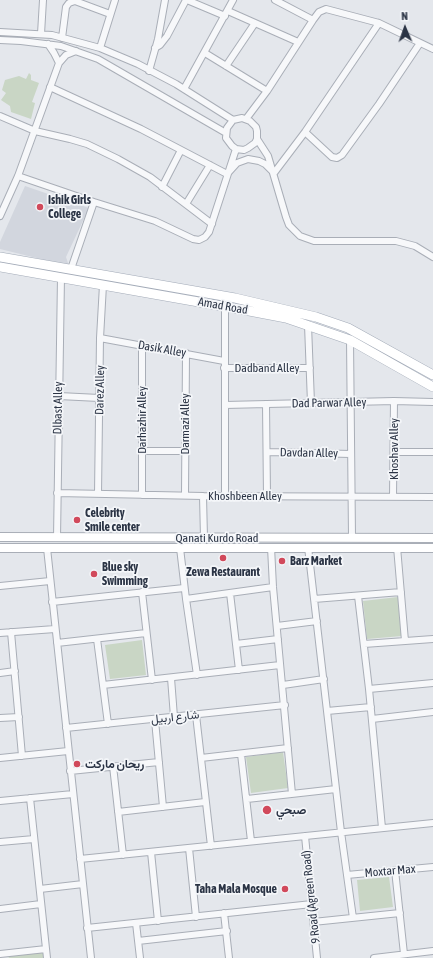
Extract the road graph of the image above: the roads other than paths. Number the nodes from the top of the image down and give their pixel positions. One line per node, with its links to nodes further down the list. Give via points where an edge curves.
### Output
1 (43, 0): 13 (street)
2 (115, 0): 8 (street)
3 (165, 0): 20 (street)
4 (186, 0): 7 (street); 20 (street, via 168,36)
5 (234, 0): 7 (street)
6 (275, 0): 9 (street)
7 (226, 13): 10 (street); 23 (street)
8 (110, 14): 14 (street, via 75,1 70,3 66,7); 19 (street)
9 (313, 20): 11 (street, via 319,12 326,9); 16 (street)
10 (255, 22): 16 (street); 25 (street)
11 (379, 23): 17 (street); 34 (street)
12 (0, 32): 13 (street)
13 (41, 34): 14 (street)
14 (62, 38): 19 (street)
15 (0, 40): 18 (street)
16 (298, 42): 29 (street)
17 (420, 43): 21 (street); 34 (street, via 342,155 332,157)
18 (48, 44): 22 (street); 24 (street)
19 (100, 48): 26 (street)
20 (155, 48): 26 (street)
21 (433, 48)
22 (76, 51): 24 (street, via 66,55); 35 (street, via 98,59)
23 (205, 53): 25 (street); 28 (street)
24 (59, 63): 27 (street)
25 (226, 66): 29 (street)
26 (149, 71): 28 (street)
27 (50, 87): 33 (street); 38 (street)
28 (184, 88): 32 (street)
29 (266, 91): 31 (street)
30 (1, 118): 33 (street)
31 (246, 119): 32 (street); 36 (street, via 254,123)
32 (234, 120): 35 (street, via 228,125)
33 (34, 131): 42 (street); 43 (street, via 70,139 103,151 150,177)
34 (305, 132): 40 (street)
35 (226, 133): 37 (street, via 228,143)
36 (257, 139): 37 (street, via 244,150); 40 (street, via 268,156)
37 (236, 149): 41 (street)
38 (181, 150): 39 (street); 43 (street)
39 (210, 165): 41 (street); 46 (street)
40 (274, 173): 41 (street, via 259,161 248,159 236,163); 49 (street, via 289,225 300,236 314,241 396,241 415,246)
41 (227, 174): 48 (street)
42 (18, 176): 44 (street); 45 (street)
43 (162, 187): 46 (street)
44 (3, 202): 47 (street)
45 (94, 202): 48 (street, via 162,224 196,240 205,237); 52 (street)
46 (186, 204): 48 (street)
47 (0, 216)
48 (212, 224)
49 (433, 256)
50 (0, 257): 52 (main road, Amad Road)
51 (0, 267): 53 (main road, Amad Road)
52 (71, 269): 54 (main road, Amad Road)
53 (60, 277): 56 (main road, Amad Road); 70 (street, Dlbast Alley)
54 (142, 281): 55 (main road, Amad Road); 57 (main road)
55 (159, 284): 58 (main road); 68 (main road, Amad Road, via 264,304 328,320)
56 (103, 285): 57 (main road, Amad Road); 61 (street, Darez Alley)
57 (140, 292): 58 (main road, Amad Road)
58 (158, 295): 59 (main road, Amad Road)
59 (225, 306): 60 (main road, Amad Road); 65 (street)
60 (308, 325): 62 (main road, Amad Road); 67 (street)
61 (100, 338): 63 (street, Dasik Alley); 71 (street, Darez Alley)
62 (350, 340): 69 (main road, Amad Road); 73 (street)
63 (142, 346): 64 (street, Dasik Alley); 78 (street, Darhazhir Alley)
64 (186, 354): 65 (street, Dasik Alley); 79 (street, Darmazi Alley)
65 (224, 361): 66 (street)
66 (224, 368): 67 (street, Dadband Alley); 77 (street)
67 (310, 368): 75 (street)
68 (433, 375)
69 (433, 387)
70 (59, 396): 71 (street); 84 (street, Dlbast Alley)
71 (99, 398): 85 (street, Darez Alley)
72 (394, 401): 73 (street, Dad Parwar Alley); 74 (street, Dad Parwar Alley); 81 (street, Khoshav Alley)
73 (350, 402): 75 (street, Dad Parwar Alley); 83 (street)
74 (433, 402)
75 (311, 403): 76 (street, Dad Parwar Alley)
76 (266, 404): 77 (street, Dad Parwar Alley); 80 (street, Davdan Alley)
77 (225, 405): 89 (street)
78 (142, 451): 79 (street); 86 (street, Darhazhir Alley)
79 (185, 451): 87 (street, Darmazi Alley)
80 (267, 452): 83 (street, Davdan Alley); 90 (street, Davdan Alley)
81 (395, 452): 82 (street); 92 (street, Khoshav Alley)
82 (433, 452)
83 (351, 454): 91 (street)
84 (57, 493): 85 (street, Khoshbeen Alley); 96 (street, Dlbast Alley)
85 (98, 494): 86 (street, Khoshbeen Alley)
86 (142, 495): 87 (street, Khoshbeen Alley)
87 (185, 496): 88 (street, Khoshbeen Alley)
88 (203, 496): 89 (street, Khoshbeen Alley); 97 (street)
89 (225, 496): 90 (street, Khoshbeen Alley)
90 (267, 496): 91 (street, Khoshbeen Alley)
91 (352, 497): 92 (street, Khoshbeen Alley); 94 (street)
92 (394, 497): 93 (street, Khoshbeen Alley)
93 (433, 497)
94 (352, 537): 97 (street, Qanati Kurdo Road); 98 (street, Qanati Kurdo Road)
95 (0, 538): 96 (street, Qanati Kurdo Road)
96 (57, 538): 97 (street, Qanati Kurdo Road)
97 (204, 538)
98 (433, 538)
99 (271, 547): 100 (street, Qanati Kurdo Road); 104 (street, Qanati Kurdo Road); 108 (street)
100 (308, 547): 101 (street, Qanati Kurdo Road); 115 (street)
101 (397, 547): 105 (street, Qanati Kurdo Road); 111 (street)
102 (0, 548): 103 (street, Qanati Kurdo Road)
103 (47, 548): 104 (street, Qanati Kurdo Road); 106 (street)
104 (180, 548): 109 (street)
105 (433, 548)
106 (50, 581): 107 (street); 116 (street)
107 (0, 586)
108 (273, 587): 112 (street); 118 (street)
109 (184, 588): 110 (street); 114 (street)
110 (142, 592): 116 (street); 122 (street)
111 (401, 592): 113 (street); 126 (street)
112 (230, 593): 114 (street); 128 (street)
113 (358, 596): 115 (street); 129 (street)
114 (186, 599): 134 (street)
115 (314, 599): 117 (street)
116 (52, 602): 119 (street)
117 (317, 621): 118 (street); 136 (street)
118 (277, 626): 124 (street)
119 (55, 629): 120 (street); 127 (street)
120 (11, 632): 121 (street); 132 (street)
121 (0, 633)
122 (146, 633): 123 (street); 137 (street)
123 (97, 639): 127 (street); 139 (street)
124 (278, 639): 128 (street); 130 (street)
125 (433, 639): 126 (street)
126 (405, 641): 129 (street)
127 (57, 643): 153 (street)
128 (236, 644): 131 (street)
129 (364, 644): 141 (street)
130 (280, 665): 131 (street); 140 (street)
131 (239, 670): 134 (street)
132 (15, 671): 133 (street); 147 (street)
133 (0, 673)
134 (197, 675): 135 (street)
135 (171, 678): 137 (street); 148 (street)
136 (324, 679): 140 (street); 144 (street)
137 (152, 680): 139 (street)
138 (433, 683): 141 (street)
139 (103, 685): 152 (street)
140 (282, 685): 142 (street)
141 (369, 689): 143 (street)
142 (285, 705): 146 (street, شارع اربيل); 154 (street)
143 (371, 707): 144 (street); 150 (street)
144 (327, 711): 163 (street)
145 (433, 712): 150 (street)
146 (196, 715): 148 (street, شارع اربيل); 159 (street)
147 (19, 717): 149 (street); 157 (street)
148 (174, 717): 151 (street, شارع اربيل)
149 (0, 718)
150 (372, 719): 173 (street)
151 (155, 720): 152 (street, شارع اربيل); 160 (street)
152 (108, 724): 153 (street, شارع اربيل)
153 (66, 728): 155 (street)
154 (288, 748): 156 (street); 165 (street)
155 (68, 751): 157 (street); 162 (street)
156 (241, 754): 159 (street); 167 (street)
157 (22, 756): 158 (street)
158 (0, 758)
159 (201, 758): 169 (street)
160 (159, 762): 161 (street); 170 (street)
161 (113, 766): 162 (street); 171 (street)
162 (70, 770): 164 (street)
163 (336, 789): 165 (street); 174 (street)
164 (73, 794): 166 (street); 183 (street)
165 (292, 794): 167 (street)
166 (30, 798): 168 (street); 176 (street)
167 (247, 799): 177 (street)
168 (0, 801)
169 (205, 802): 170 (street); 179 (street)
170 (163, 807): 171 (street)
171 (118, 812): 182 (street)
172 (433, 822): 173 (street)
173 (382, 828): 174 (street)
174 (341, 832): 175 (street); 186 (street)
175 (304, 836): 177 (street); 190 (street, 9 Road (Agreen Road))
176 (34, 839): 178 (street); 188 (street)
177 (251, 841): 179 (street)
178 (0, 842)
179 (211, 846): 180 (street)
180 (189, 848): 181 (street); 194 (street)
181 (151, 852): 182 (street); 196 (street)
182 (123, 855): 183 (street)
183 (80, 859): 187 (street)
184 (433, 867): 185 (street, Moxtar Max)
185 (395, 870): 186 (street, Moxtar Max); 192 (street)
186 (347, 875): 195 (street)
187 (83, 884): 188 (street); 199 (street)
188 (40, 889): 189 (street)
189 (41, 904): 191 (street); 202 (street)
190 (312, 904): 193 (street); 197 (street, 9 Road (Agreen Road))
191 (0, 909)
192 (400, 912): 195 (street); 204 (street)
193 (224, 913): 194 (street); 200 (street)
194 (196, 917): 196 (street)
195 (353, 918): 197 (street)
196 (158, 921): 198 (street)
197 (313, 922): 210 (street, 9 Road (Agreen Road))
198 (136, 923): 199 (street); 201 (street)
199 (87, 928): 207 (street)
200 (227, 931): 201 (street); 209 (street)
201 (138, 941): 208 (street)
202 (46, 949): 205 (street); 206 (street)
203 (433, 951): 204 (street)
204 (404, 954): 211 (street)
205 (4, 955)
206 (47, 958)
207 (90, 958)
208 (140, 958)
209 (229, 958)
210 (317, 958)
211 (374, 958)

